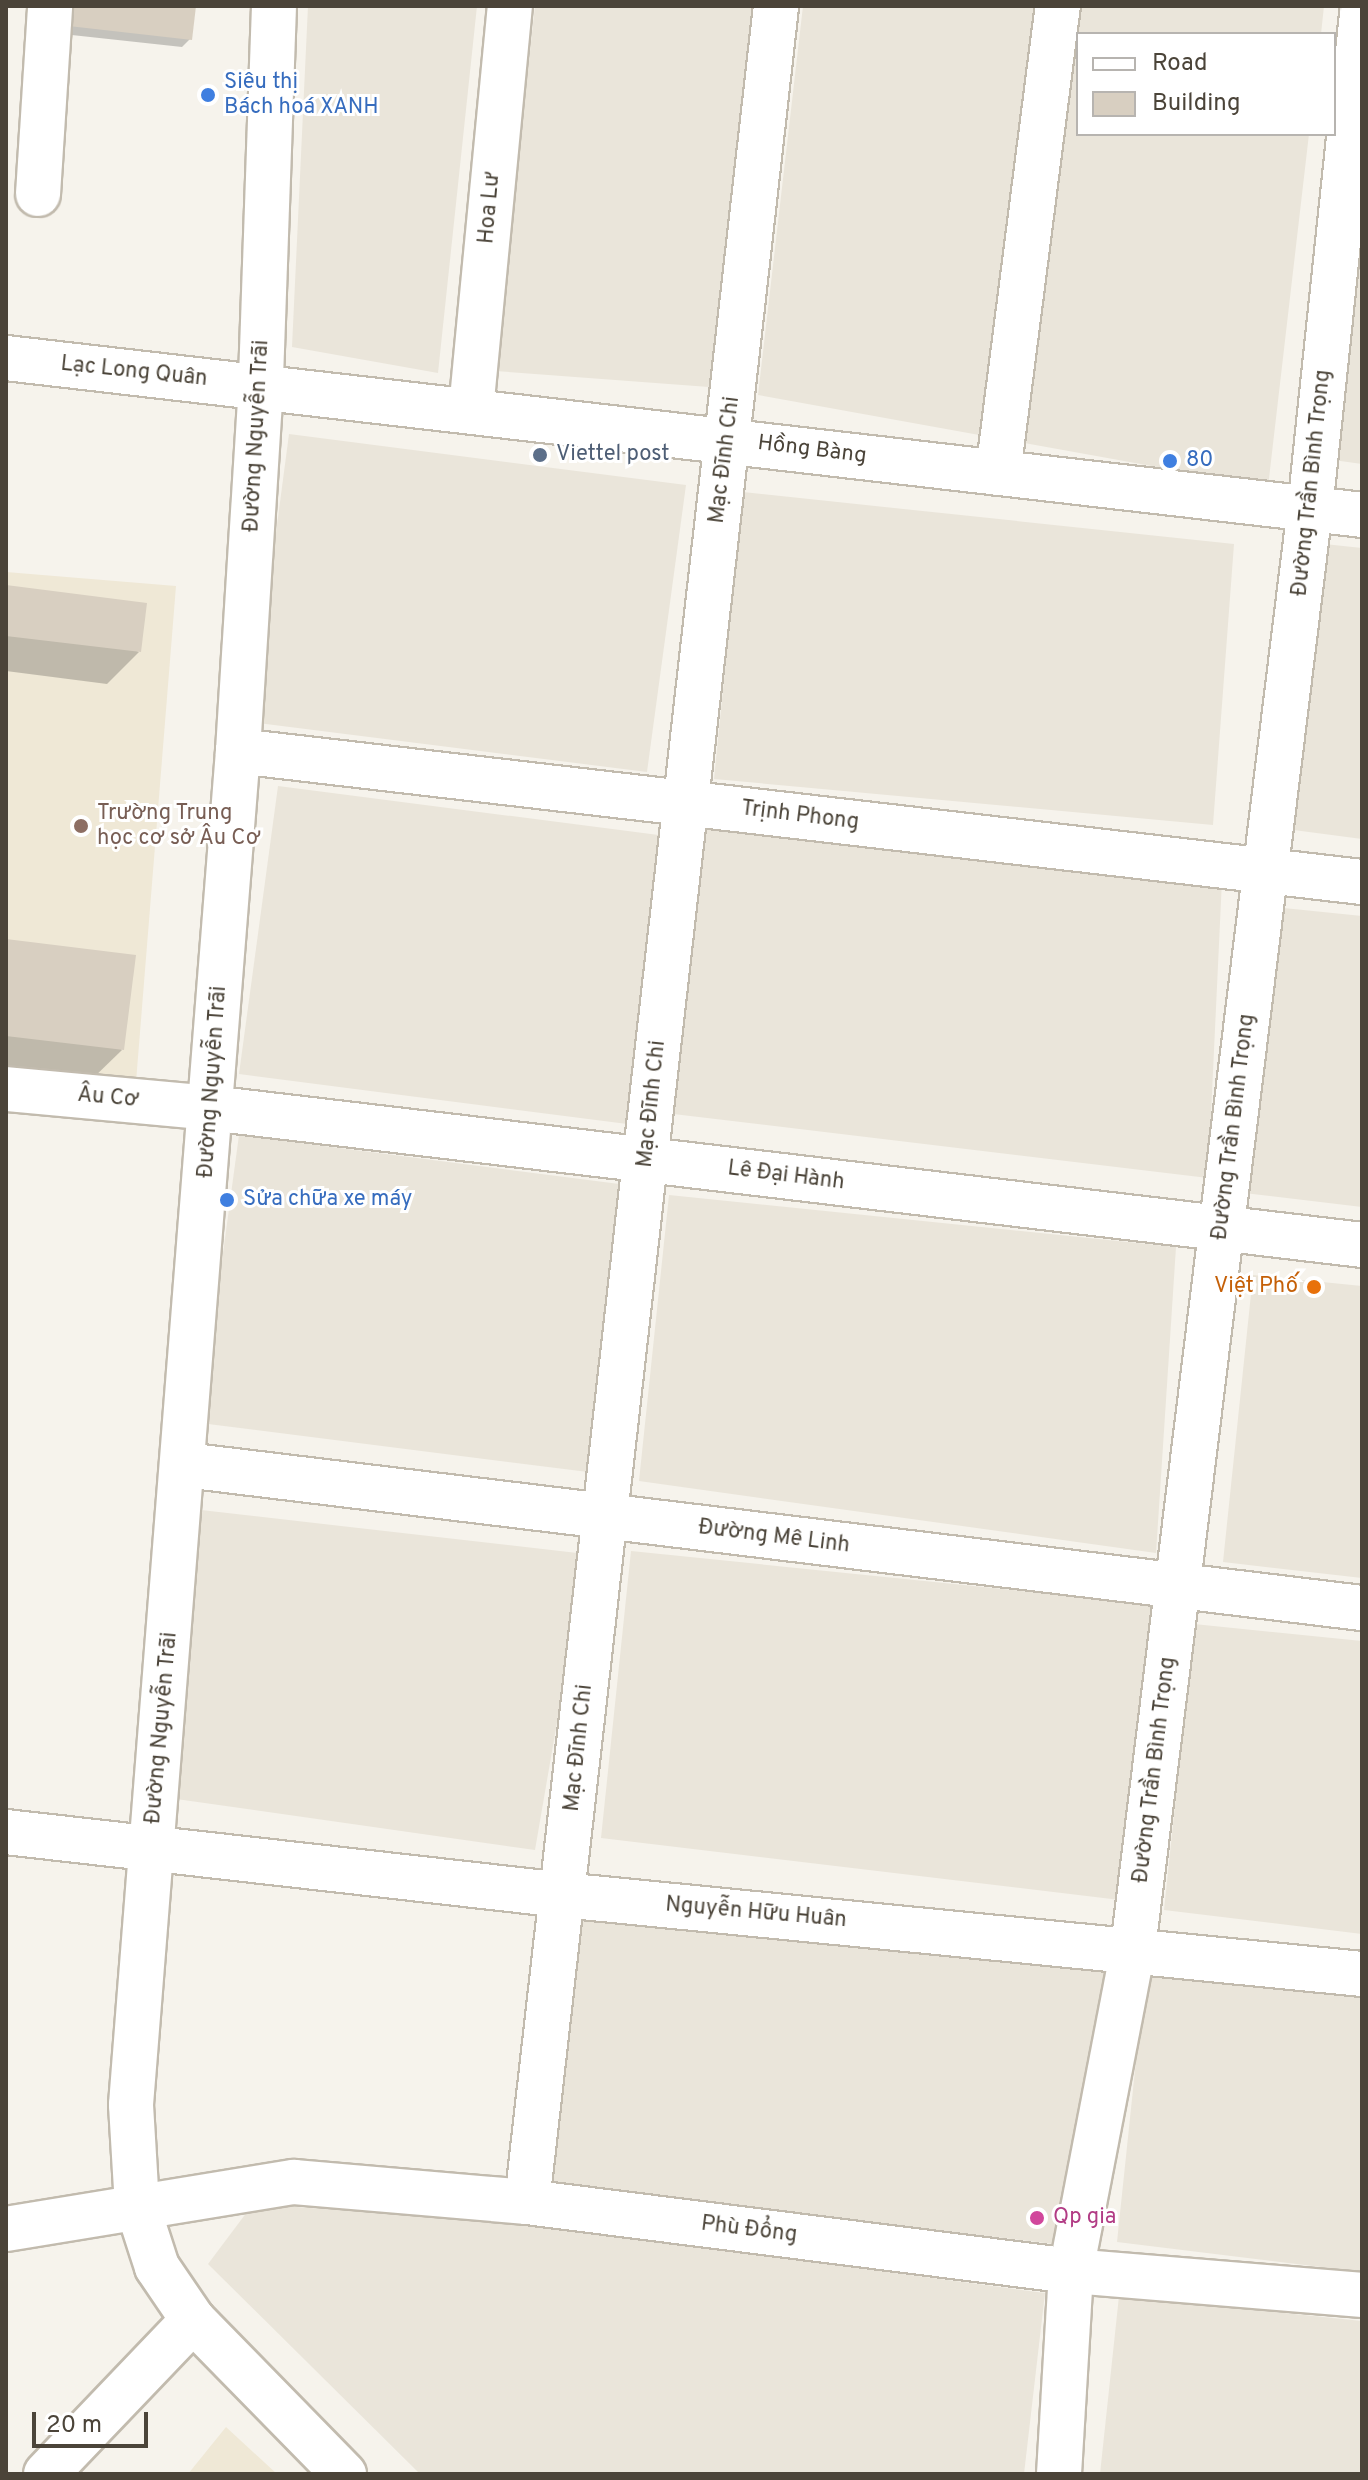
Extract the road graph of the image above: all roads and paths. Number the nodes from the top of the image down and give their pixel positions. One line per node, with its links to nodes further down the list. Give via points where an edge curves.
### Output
1 (50, 6): 8 (street)
2 (274, 6): 10 (street, Đường Nguyễn Trãi)
3 (510, 6): 11 (street, Hoa Lư)
4 (776, 6): 12 (street, Mạc Đĩnh Chi)
5 (1058, 6): 13 (street)
6 (1362, 14): 7 (street, Đường Trần Bình Trọng)
7 (1342, 119): 14 (street, Đường Trần Bình Trọng)
8 (38, 194)
9 (6, 358): 10 (street, Lạc Long Quân)
10 (261, 385): 11 (street, Hồng Bàng); 16 (street, Đường Nguyễn Trãi)
11 (471, 410): 12 (street, Hồng Bàng)
12 (727, 440): 13 (street, Hồng Bàng); 17 (street, Mạc Đĩnh Chi)
13 (998, 473): 14 (street, Hồng Bàng)
14 (1310, 509): 15 (street, Hồng Bàng); 18 (street, Đường Trần Bình Trọng)
15 (1362, 515)
16 (238, 751): 17 (street, Trịnh Phong); 21 (street, Đường Nguyễn Trãi)
17 (686, 803): 18 (street, Trịnh Phong); 22 (street, Mạc Đĩnh Chi)
18 (1265, 870): 19 (street, Trịnh Phong); 23 (street, Đường Trần Bình Trọng)
19 (1362, 882)
20 (6, 1089): 21 (street, Âu Cơ)
21 (210, 1108): 22 (street, Lê Đại Hành); 25 (street, Đường Nguyễn Trãi)
22 (645, 1160): 23 (street, Lê Đại Hành); 26 (street, Mạc Đĩnh Chi)
23 (1221, 1228): 24 (street, Lê Đại Hành); 27 (street, Đường Trần Bình Trọng)
24 (1362, 1245)
25 (185, 1465): 26 (street, Đường Mê Linh); 30 (street, Đường Nguyễn Trãi)
26 (605, 1516): 27 (street, Đường Mê Linh); 31 (street, Mạc Đĩnh Chi)
27 (1178, 1586): 28 (street, Đường Mê Linh); 32 (street, Đường Trần Bình Trọng)
28 (1362, 1608)
29 (6, 1832): 30 (street, Nguyễn Hữu Huân)
30 (151, 1851): 31 (street, Nguyễn Hữu Huân); 35 (street, Đường Nguyễn Trãi, via 131,2105)
31 (562, 1895): 32 (street, Nguyễn Hữu Huân); 34 (street, Mạc Đĩnh Chi)
32 (1133, 1948): 33 (street, Nguyễn Hữu Huân); 37 (street, Đường Trần Bình Trọng)
33 (1362, 1974)
34 (527, 2202): 35 (street, Phù Đổng, via 294,2182); 37 (street, Phù Đổng)
35 (137, 2205): 36 (street, Phù Đổng); 39 (street, Đường Nguyễn Trãi, via 157,2267)
36 (6, 2229)
37 (1071, 2271): 38 (street, Phù Đổng); 42 (street, Đường Trần Bình Trọng)
38 (1362, 2295)
39 (193, 2320): 40 (street); 41 (street, Đường Nguyễn Trãi)
40 (46, 2474)
41 (344, 2474)
42 (1059, 2474)

